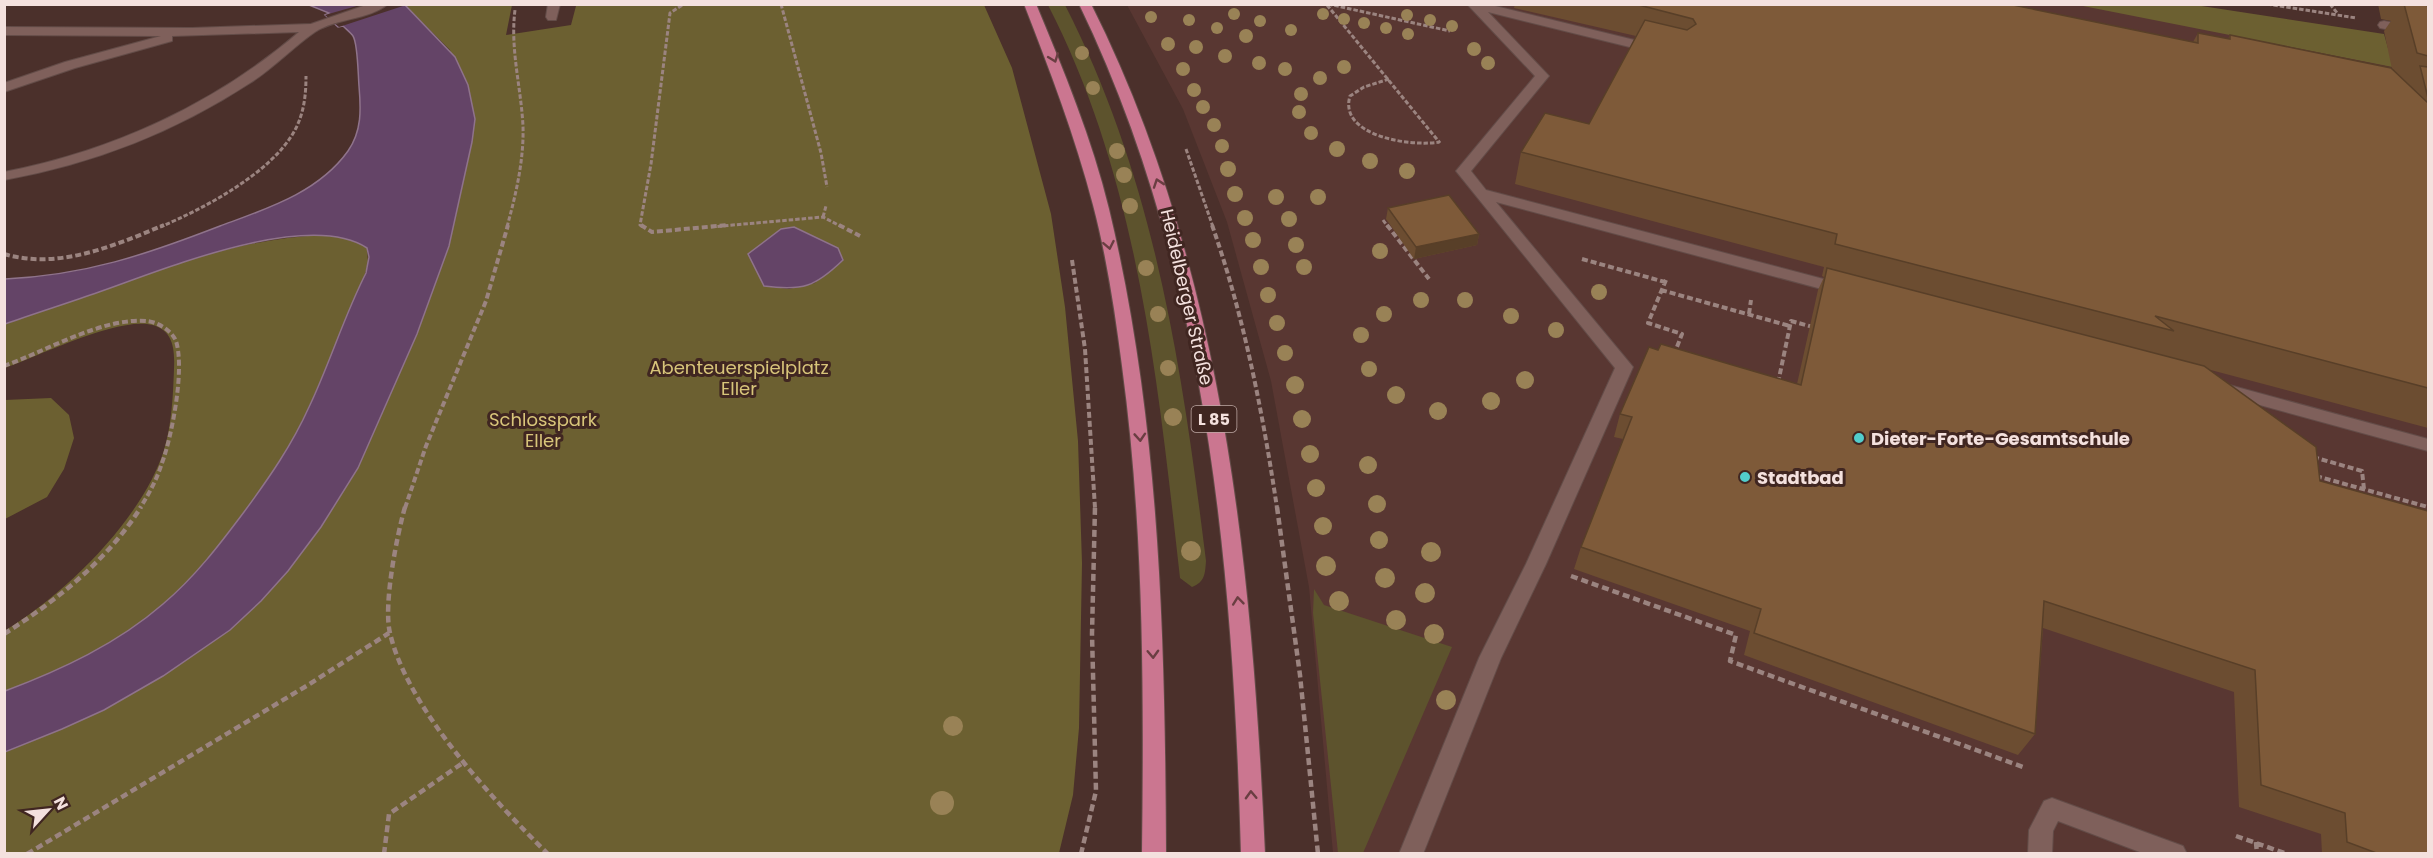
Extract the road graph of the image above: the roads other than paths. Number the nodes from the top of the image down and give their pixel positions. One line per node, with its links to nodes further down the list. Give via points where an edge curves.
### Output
1 (382, 4): 8 (lane)
2 (1030, 4): 17 (main road, one-way to 17, via 1073,110 1102,209 1139,422 1155,719)
3 (1085, 4): 18 (main road, Heidelberger Straße / L 85, one-way to 3, via 1250,747 1239,613 1226,490 1207,376 1166,204 1137,119)
4 (1473, 5): 10 (lane); 13 (lane, via 1542,76 1463,171)
5 (2384, 25): 9 (lane)
6 (4, 31): 7 (lane)
7 (192, 32): 8 (lane); 11 (lane)
8 (308, 32): 12 (lane, via 267,68 190,112 96,152)
9 (2428, 33)
10 (1668, 52)
11 (4, 88)
12 (4, 176)
13 (1481, 193): 14 (lane); 19 (lane, via 1624,368 1490,658)
14 (1858, 293)
15 (2211, 387): 16 (lane)
16 (2428, 445)
17 (1154, 854)
18 (1253, 854)
19 (1411, 854)
20 (2040, 854): 21 (lane, via 2041,830 2052,808)
21 (2175, 854)

